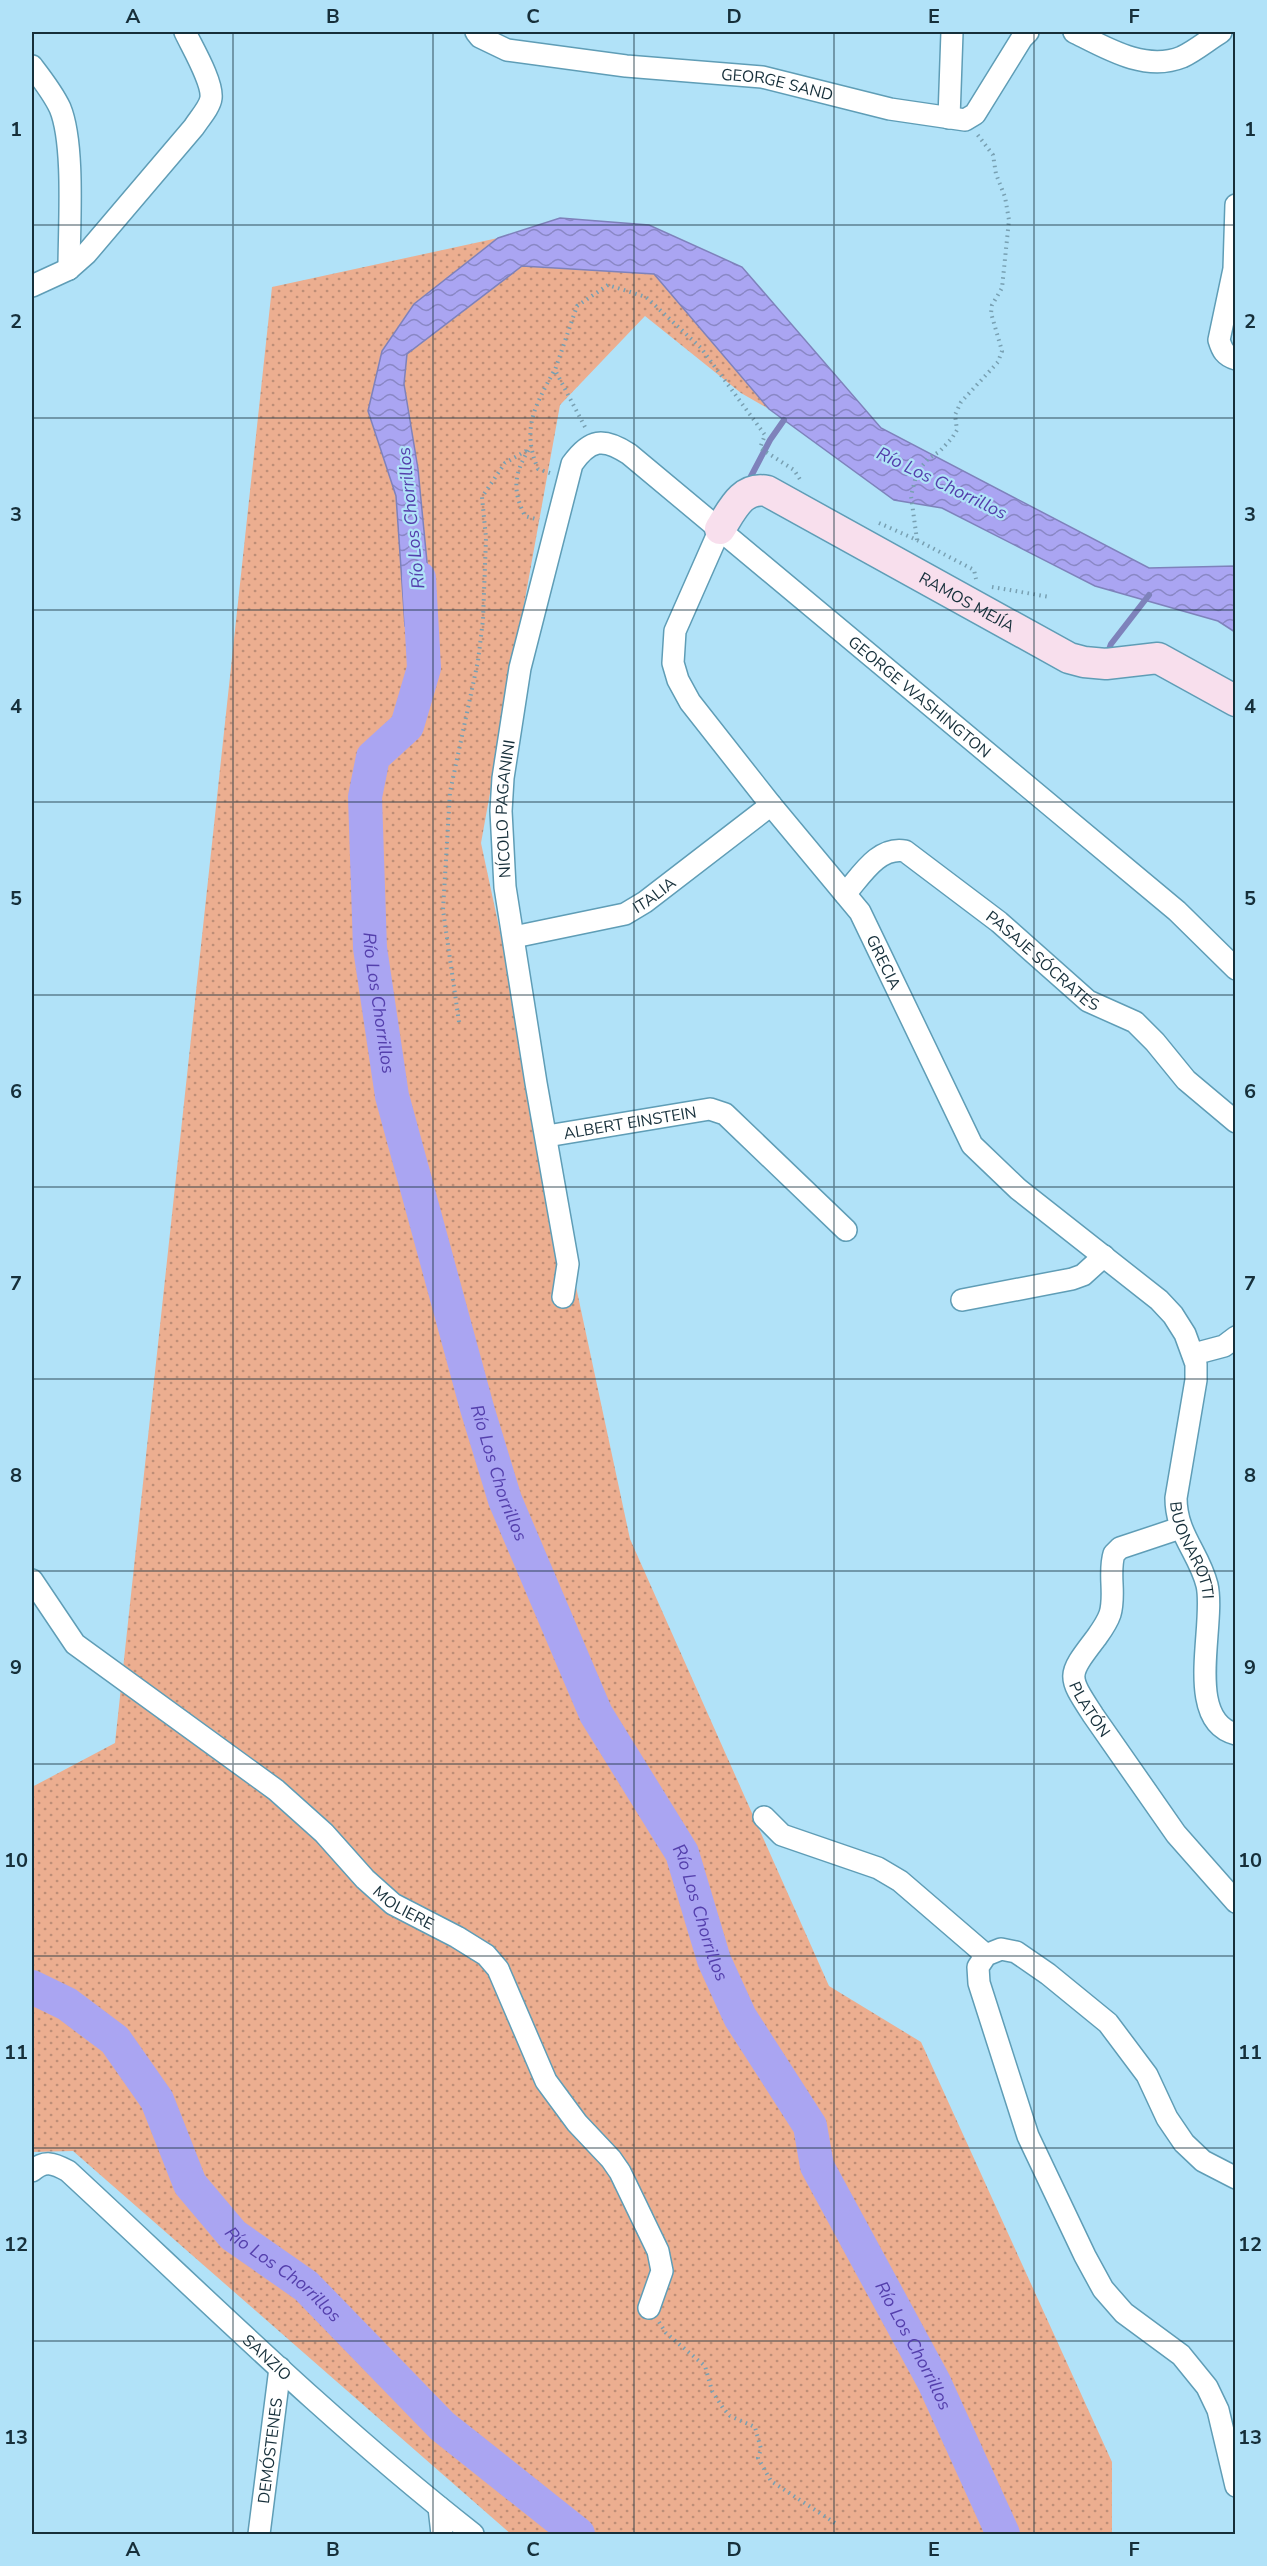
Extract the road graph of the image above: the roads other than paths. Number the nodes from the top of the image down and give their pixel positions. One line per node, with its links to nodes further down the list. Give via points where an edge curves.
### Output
1 (185, 32): 10 (street, via 209,83 211,98 194,127)
2 (952, 32): 8 (street)
3 (1028, 32): 8 (street, via 975,114)
4 (1074, 32): 5 (street, via 1142,62 1161,63 1183,56)
5 (1221, 32)
6 (478, 34): 8 (street, GEORGE SAND, via 507,50 626,66 762,77 890,109)
7 (32, 66): 10 (street, via 64,120 68,149)
8 (957, 119)
9 (1236, 205): 12 (street, via 1234,268 1220,340 1222,350)
10 (69, 269): 11 (street)
11 (32, 286)
12 (1236, 359)
13 (594, 444): 14 (street, GEORGE WASHINGTON, via 607,442 629,454); 18 (street, NÍCOLO PAGANINI, via 583,449 572,464 520,668 501,812 505,887)
14 (720, 529): 15 (street, RAMOS MEJÍA, via 739,499 758,489 767,490 1069,658 1106,664 1158,658); 16 (street, GRECIA, via 675,631 673,663 690,702); 19 (street, GEORGE WASHINGTON, via 1177,911)
15 (1236, 701)
16 (771, 805): 17 (street, GRECIA); 18 (street, ITALIA, via 625,914)
17 (845, 894): 20 (street, PASAJE SÓCRATES, via 886,852 905,851 999,922 1088,1001 1135,1022 1186,1080); 23 (street, GRECIA, via 871,932 972,1145 1018,1189)
18 (514, 937): 21 (street, NÍCOLO PAGANINI)
19 (1236, 969)
20 (1236, 1122)
21 (547, 1136): 22 (street, ALBERT EINSTEIN, via 710,1109 725,1114); 24 (street, NÍCOLO PAGANINI, via 568,1264)
22 (846, 1230)
23 (1104, 1256): 25 (street, via 1083,1275 1072,1279); 27 (street, GRECIA, via 1173,1315)
24 (563, 1297)
25 (962, 1300)
26 (1236, 1337): 27 (street, via 1224,1346)
27 (1194, 1354): 28 (street, BUONAROTTI, via 1196,1380 1176,1498)
28 (1180, 1528): 30 (street, BUONAROTTI, via 1208,1589 1207,1707 1221,1728); 32 (street, PLATÓN, via 1120,1548 1114,1554 1110,1614 1074,1668 1074,1677 1093,1715 1176,1834)
29 (32, 1580): 36 (street, MOLIERE, via 75,1644 276,1790 393,1904 457,1937 486,1955 498,1969 546,2081 620,2172 658,2251 662,2271)
30 (1236, 1734)
31 (764, 1817): 33 (street, via 782,1835 878,1868 900,1881)
32 (1236, 1902)
33 (986, 1955): 35 (street, via 1001,1948 1016,1952 1108,2023 1146,2075 1167,2118 1185,2143 1203,2161); 38 (street, via 978,1967 980,1983 1028,2136 1103,2289 1124,2313 1181,2355 1207,2387 1218,2410)
34 (32, 2171): 37 (street, SANZIO, via 41,2164 52,2163 68,2171)
35 (1236, 2178)
36 (649, 2308)
37 (280, 2368): 39 (street, SANZIO); 40 (street, DEMÓSTENES)
38 (1236, 2486)
39 (439, 2507): 41 (street); 42 (street, SANZIO)
40 (259, 2535)
41 (442, 2535)
42 (474, 2535)

